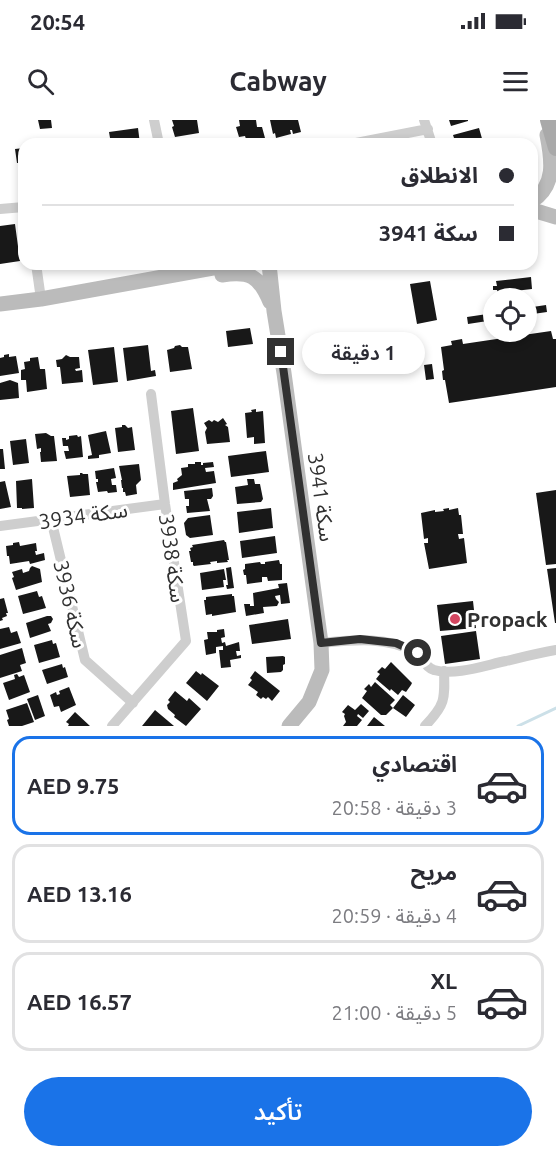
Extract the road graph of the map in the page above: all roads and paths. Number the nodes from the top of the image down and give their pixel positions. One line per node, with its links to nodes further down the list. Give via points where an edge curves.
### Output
1 (154, 120): 4 (street)
2 (546, 120): 6 (main road); 7 (street, via 554,173 550,185)
3 (426, 125): 5 (street)
4 (158, 138)
5 (375, 138)
6 (556, 148)
7 (538, 198)
8 (18, 208): 9 (street)
9 (0, 209)
10 (538, 212): 11 (street)
11 (556, 217)
12 (37, 270): 16 (street)
13 (204, 270): 15 (street)
14 (270, 270): 18 (street, سكة 3941)
15 (162, 278): 16 (street); 18 (street, via 249,275 260,283)
16 (41, 299): 17 (street)
17 (0, 304)
18 (274, 311): 23 (street, سكة 3941)
19 (151, 394): 20 (street, سكة 3938)
20 (165, 504): 21 (street, سكة 3934); 26 (street, سكة 3938, via 186,641)
21 (51, 519): 22 (street, سكة 3934); 26 (street, سكة 3936, via 85,660)
22 (0, 526)
23 (321, 643): 25 (street, via 360,639 396,643 418,653 432,670); 28 (street, سكة 3941, via 322,670 309,702)
24 (556, 650): 25 (street, via 464,671)
25 (444, 671): 29 (street, via 444,701)
26 (133, 703): 27 (street, سكة 3938)
27 (112, 726)
28 (289, 726)
29 (425, 726)

